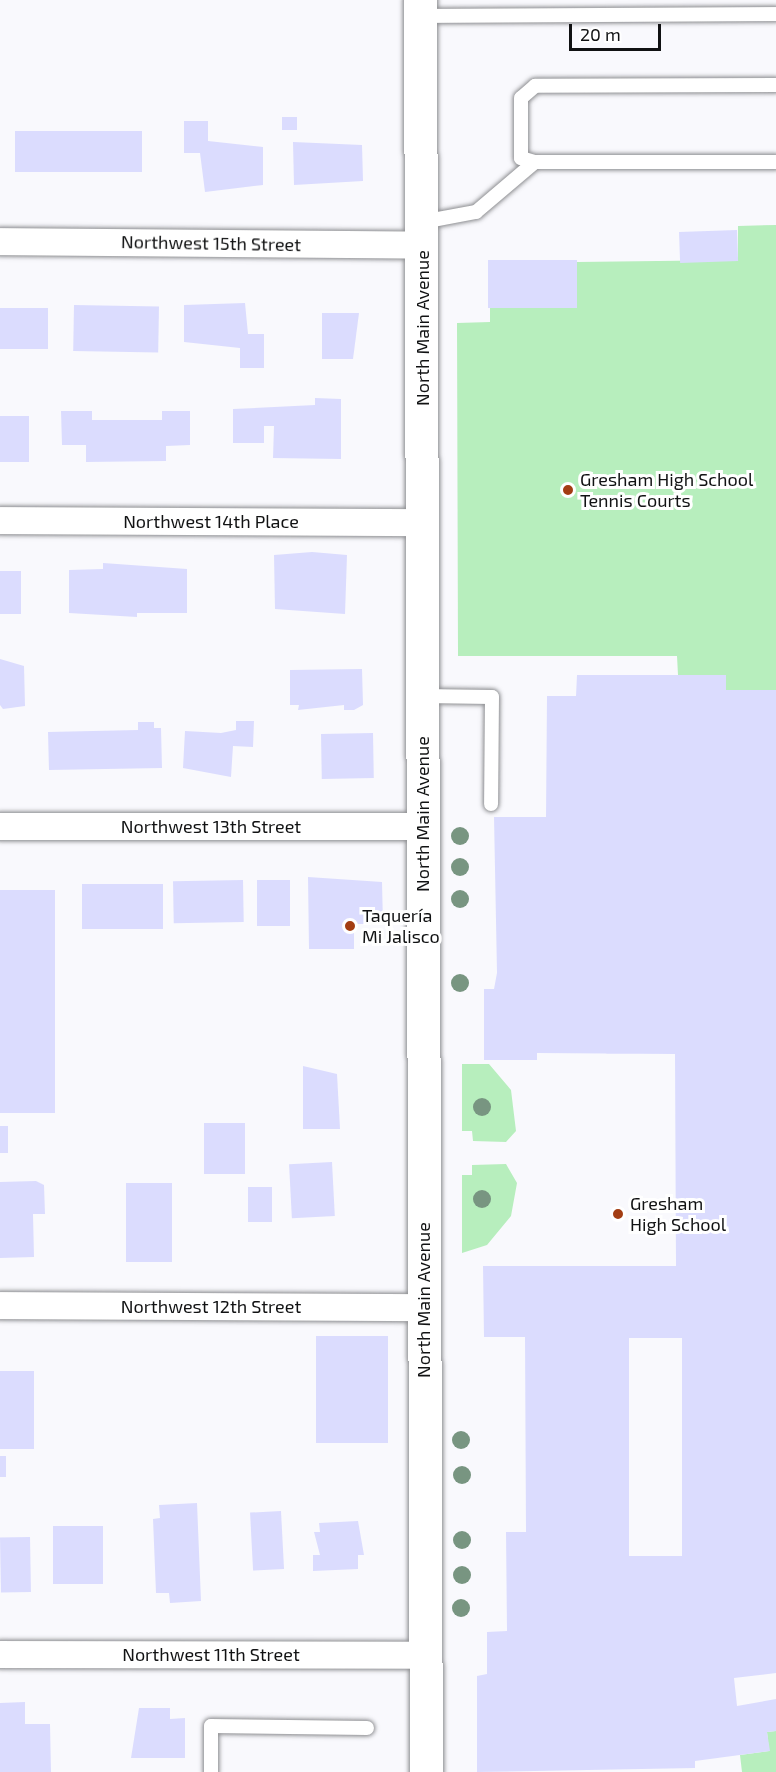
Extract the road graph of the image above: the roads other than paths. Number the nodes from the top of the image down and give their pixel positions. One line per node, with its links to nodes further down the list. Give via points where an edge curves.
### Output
1 (664, 0): 5 (lane)
2 (761, 7): 4 (lane); 5 (lane)
3 (421, 8): 5 (lane); 9 (street, North Main Avenue)
4 (776, 14)
5 (664, 15)
6 (776, 86): 7 (lane, via 535,86 521,98 521,158)
7 (535, 162): 8 (lane); 9 (lane, via 476,212)
8 (776, 162)
9 (422, 234): 10 (street, Northwest 15th Street); 12 (street, North Main Avenue)
10 (0, 242)
11 (0, 520): 12 (street, Northwest 14th Place)
12 (422, 522): 13 (street, North Main Avenue)
13 (422, 696): 14 (lane, via 492,697); 16 (street, North Main Avenue)
14 (491, 804)
15 (0, 825): 16 (street, Northwest 13th Street)
16 (422, 826): 18 (street, North Main Avenue)
17 (0, 1305): 18 (street, Northwest 12th Street)
18 (423, 1307): 20 (street, North Main Avenue)
19 (0, 1654): 20 (street, Northwest 11th Street)
20 (423, 1655): 23 (street, North Main Avenue)
21 (367, 1728): 22 (lane, via 211,1726)
22 (211, 1772)
23 (426, 1772)

